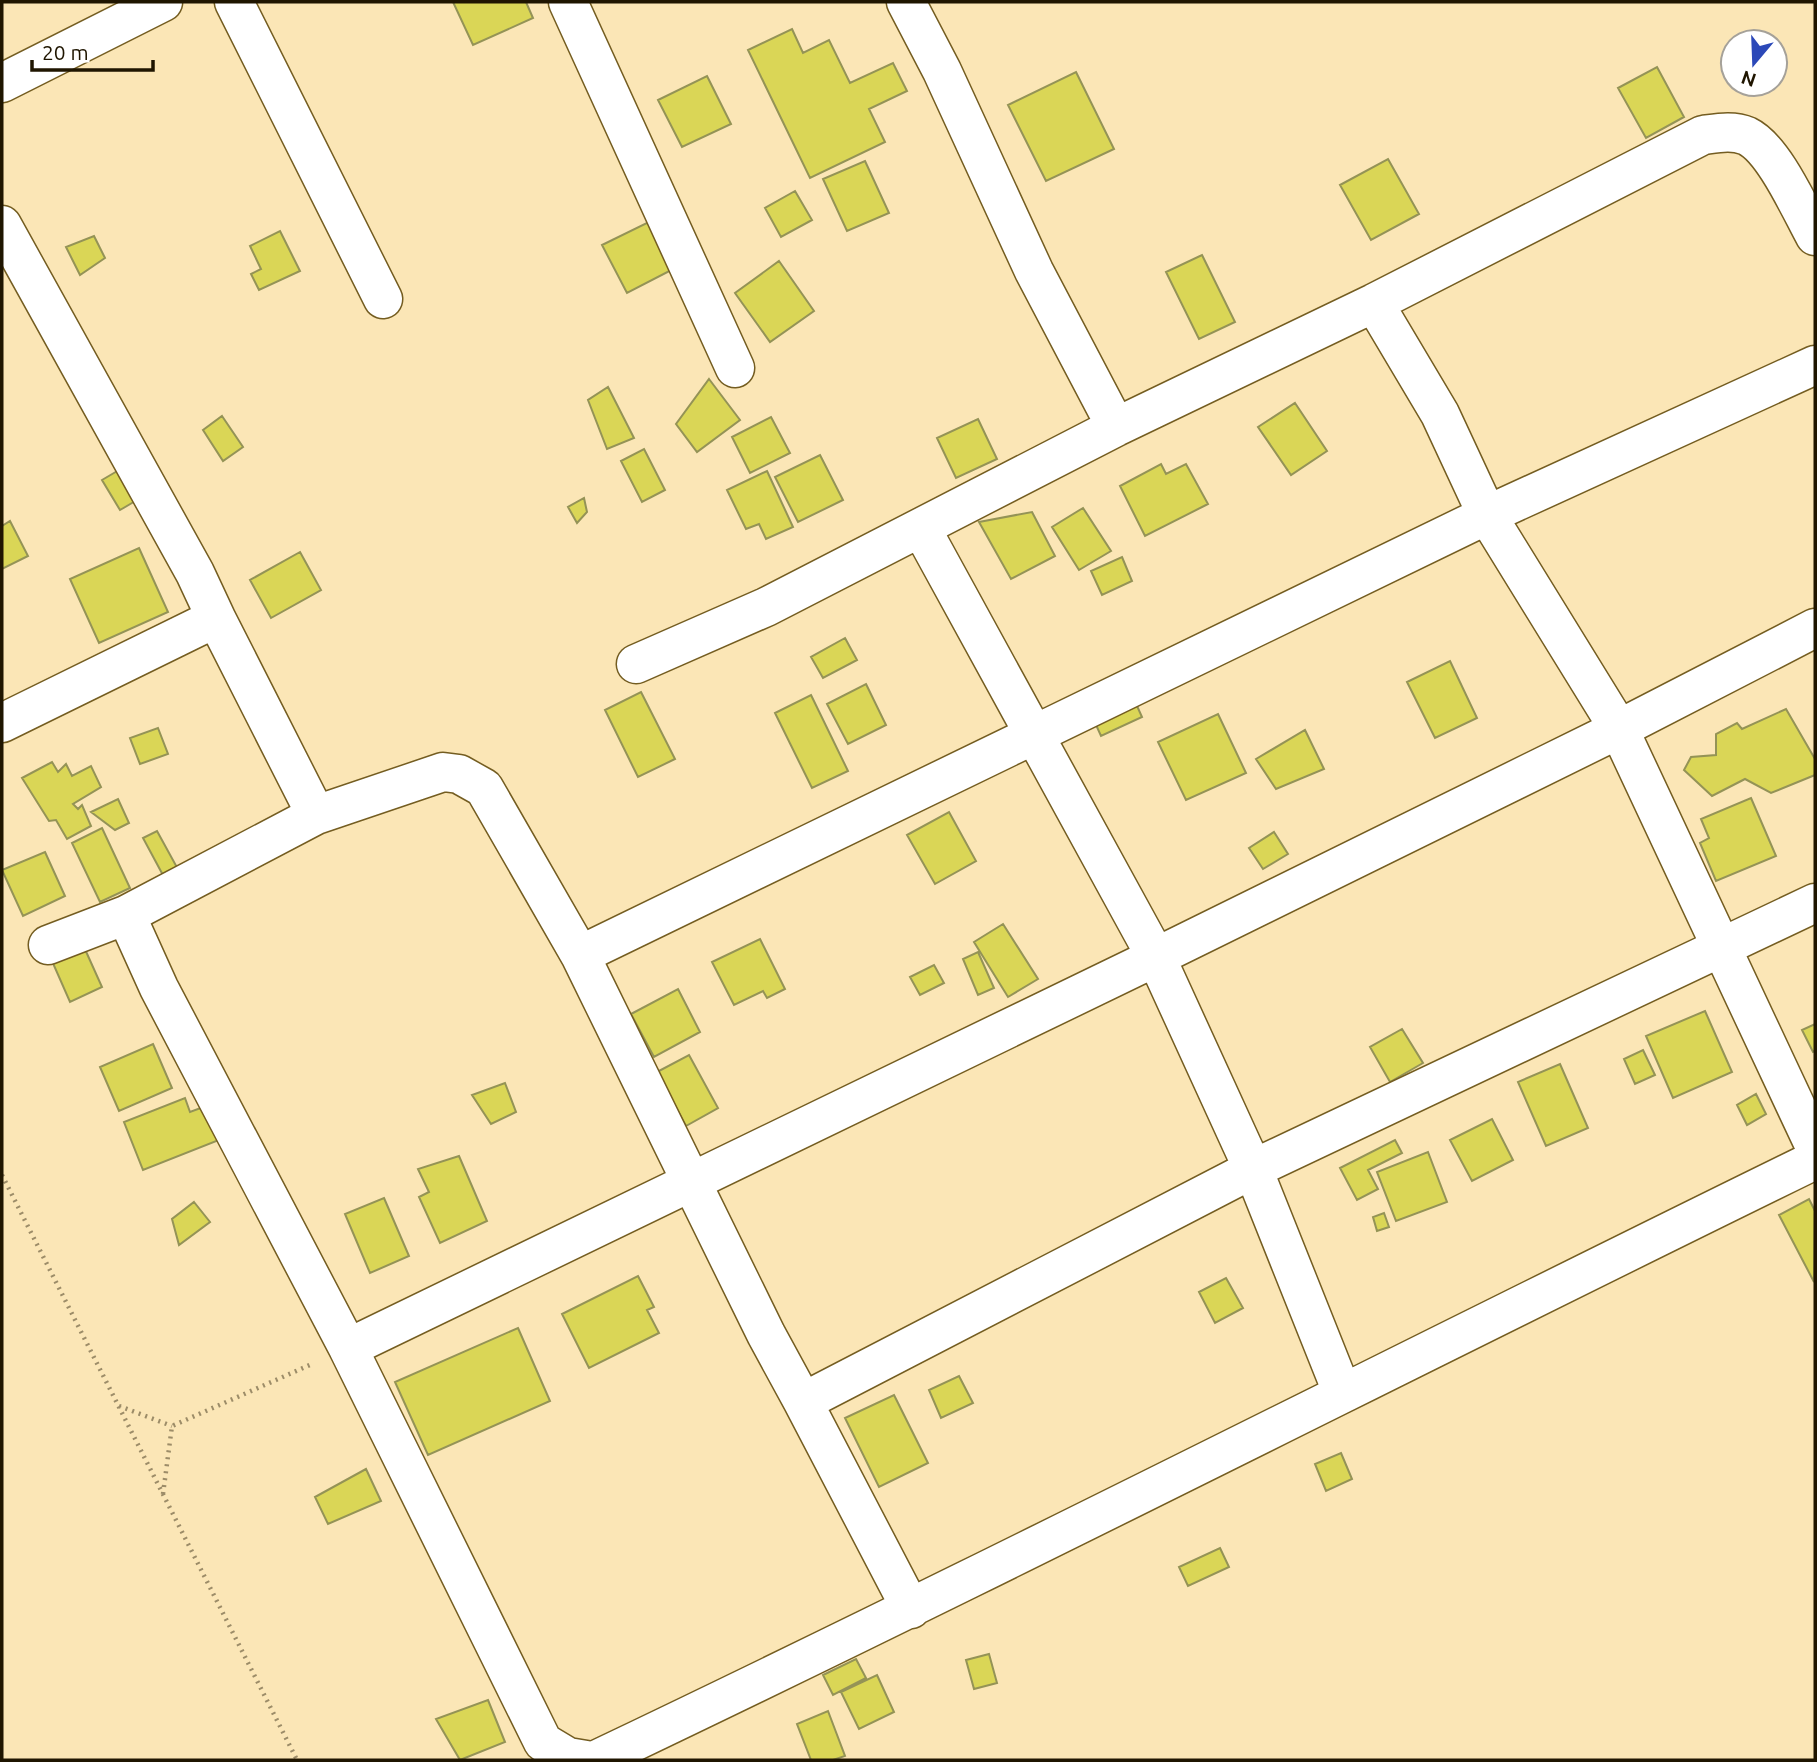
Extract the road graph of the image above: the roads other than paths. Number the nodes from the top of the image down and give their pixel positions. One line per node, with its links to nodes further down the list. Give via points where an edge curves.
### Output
1 (234, 2): 8 (street)
2 (568, 2): 11 (street)
3 (906, 2): 12 (street, via 1034,271)
4 (159, 3): 5 (street)
5 (2, 83)
6 (2, 225): 15 (street)
7 (1815, 236): 9 (street, via 1764,149 1747,136 1703,135)
8 (383, 299)
9 (1374, 303): 12 (street); 13 (street, via 1440,414)
10 (1815, 365): 13 (street)
11 (735, 368)
12 (1116, 427): 14 (street)
13 (1487, 514): 19 (street); 20 (street)
14 (921, 528): 17 (street, via 766,607); 20 (street)
15 (216, 618): 18 (street); 21 (street)
16 (1815, 628): 19 (street)
17 (636, 664)
18 (2, 723)
19 (1619, 729): 25 (street); 27 (street)
20 (1034, 736): 26 (street); 27 (street)
21 (316, 815): 23 (street); 26 (street, via 443,772 472,779 484,788)
22 (1815, 903): 25 (street)
23 (126, 915): 24 (street); 32 (street, via 159,988)
24 (48, 945)
25 (1721, 950): 28 (street); 30 (street)
26 (580, 955): 31 (street)
27 (1156, 957): 30 (street); 31 (street)
28 (1815, 1147)
29 (1815, 1160): 33 (street)
30 (1253, 1169): 33 (street); 34 (street)
31 (691, 1180): 32 (street); 34 (street)
32 (348, 1348): 36 (street, via 544,1742 568,1757)
33 (1342, 1392): 35 (street)
34 (803, 1402): 35 (street)
35 (911, 1609): 37 (street)
36 (586, 1760)
37 (596, 1760)

